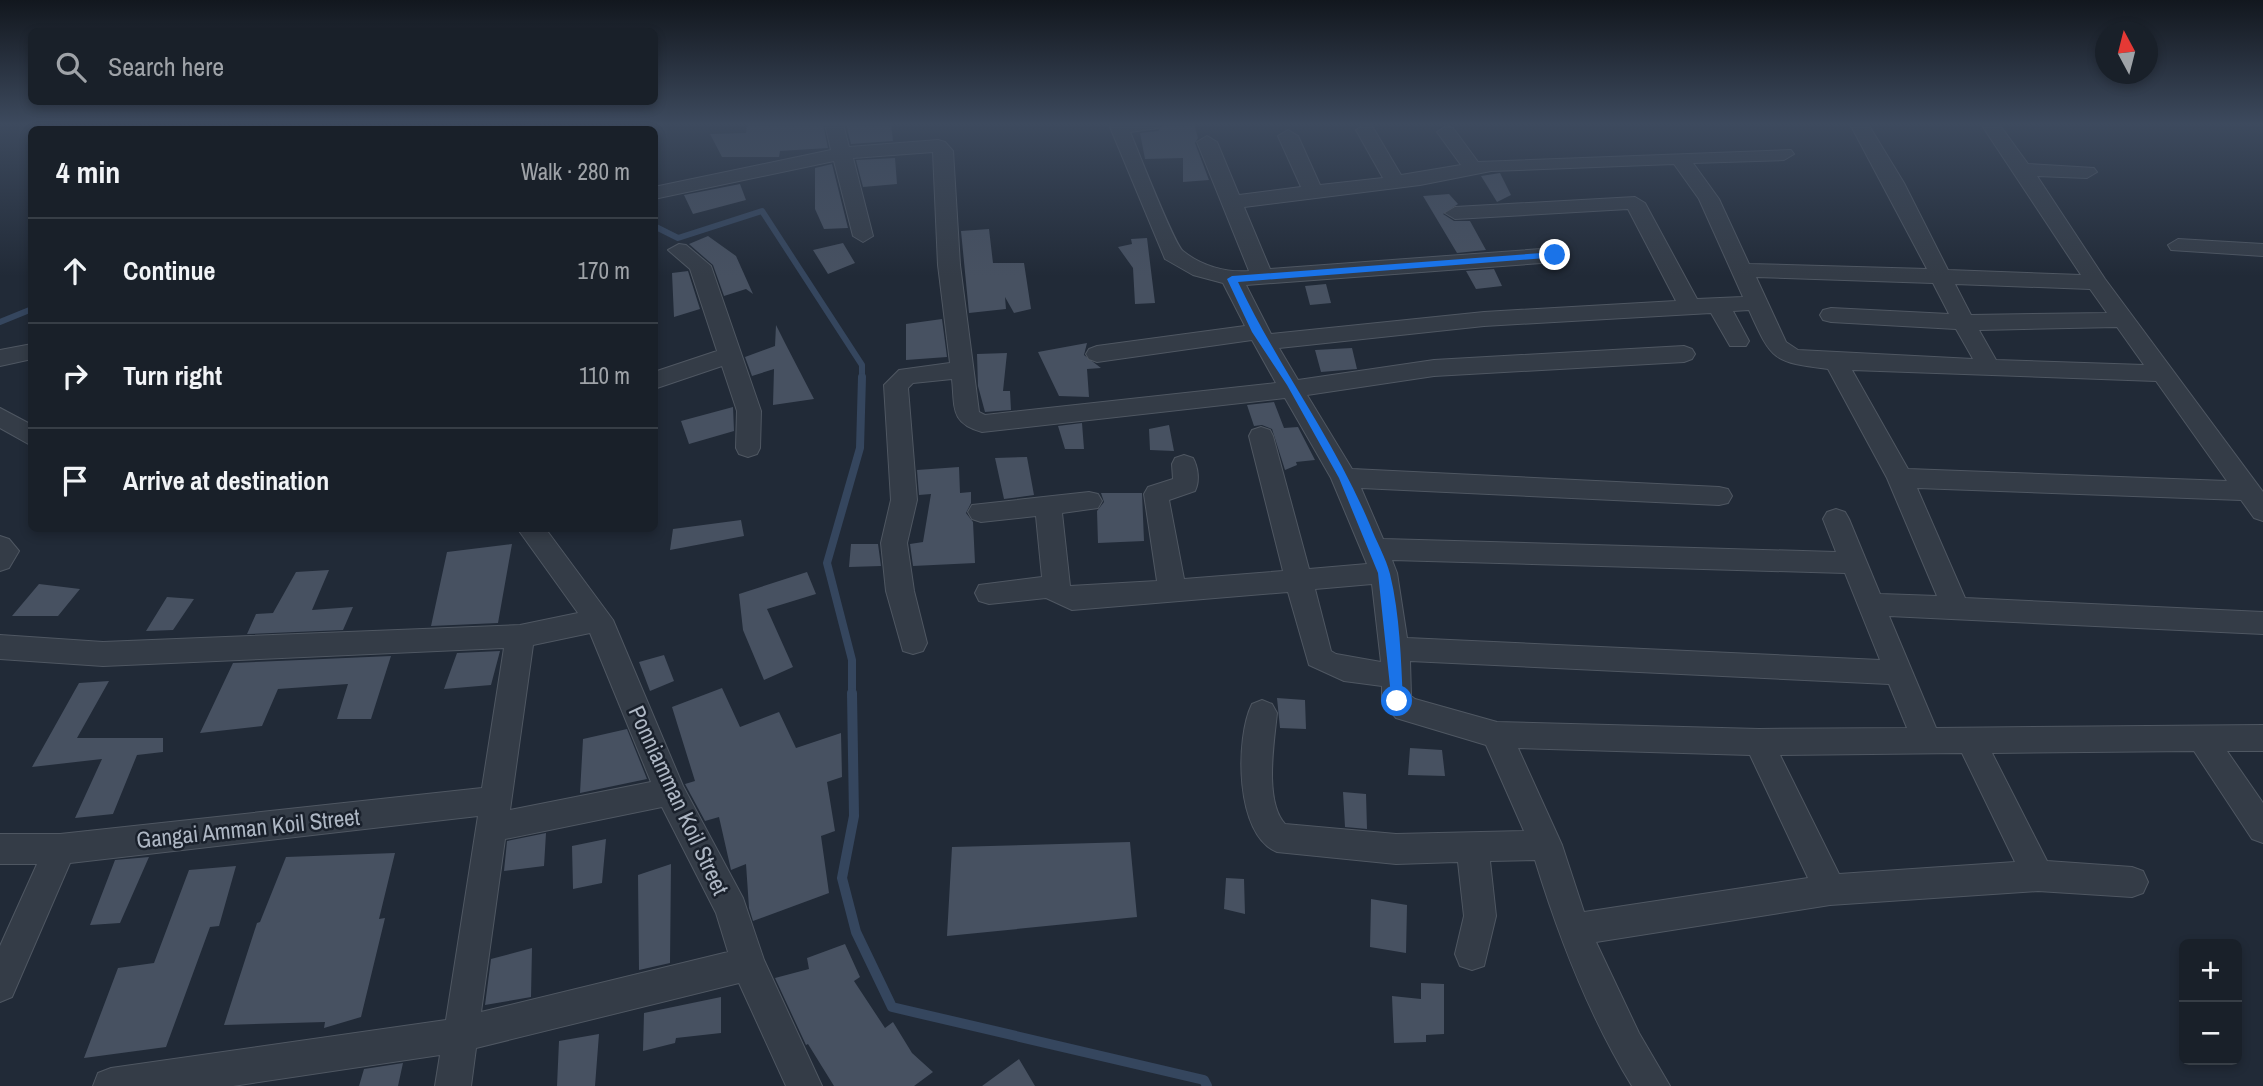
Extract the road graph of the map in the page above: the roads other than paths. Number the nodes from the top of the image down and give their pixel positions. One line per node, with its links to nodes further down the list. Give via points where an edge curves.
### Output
1 (740, 175): 14 (street)
2 (847, 175): 17 (street)
3 (944, 175): 42 (street)
4 (1139, 175): 25 (street, via 1172,254 1201,270)
5 (1221, 175): 15 (street)
6 (1306, 175): 13 (street)
7 (1391, 175): 12 (street)
8 (1436, 175): 12 (street)
9 (1691, 175): 22 (street, via 1709,199)
10 (1891, 175): 24 (street)
11 (2026, 175): 26 (street)
12 (1395, 182): 13 (street)
13 (1313, 191): 15 (street)
14 (658, 192)
15 (1232, 202): 23 (street)
16 (1455, 213): 29 (street, via 1635,203)
17 (863, 236)
18 (2178, 245): 20 (street)
19 (679, 250): 38 (street, via 700,266)
20 (2263, 250)
21 (1555, 255): 23 (street)
22 (1744, 270): 24 (street); 27 (street)
23 (1262, 276): 25 (street)
24 (1941, 278): 26 (street); 32 (street)
25 (1232, 279): 33 (street)
26 (2096, 282): 31 (street)
27 (1755, 303): 28 (street); 40 (street, via 1784,352)
28 (1718, 306): 29 (street); 34 (street)
29 (1690, 307): 33 (street)
30 (1830, 315): 32 (street)
31 (2124, 320): 32 (street); 43 (street)
32 (1962, 321): 41 (street)
33 (1260, 337): 36 (street); 45 (street)
34 (1738, 341)
35 (28, 352): 39 (street)
36 (1097, 354)
37 (1684, 354): 45 (street, via 1434,368)
38 (730, 355): 44 (street); 49 (street, via 750,411)
39 (0, 358)
40 (1836, 362): 41 (street); 52 (street)
41 (1987, 366): 43 (street)
42 (962, 370): 45 (street, via 968,417 982,424); 73 (street, via 907,376 896,385 904,500 894,543)
43 (2162, 373): 55 (street)
44 (658, 380)
45 (1294, 389): 51 (street)
46 (0, 416): 47 (street)
47 (28, 432)
48 (1261, 436): 64 (street)
49 (748, 448)
50 (1184, 464): 66 (street, via 1186,484 1164,489 1156,499)
51 (1345, 478): 53 (street); 62 (street)
52 (1900, 478): 55 (street); 69 (street)
53 (1718, 496)
54 (1089, 501): 56 (street)
55 (2256, 501)
56 (1048, 505): 57 (street); 65 (street)
57 (981, 512)
58 (1836, 519): 63 (street)
59 (533, 532): 70 (street, Ponniamman Koil Street)
60 (0, 546): 61 (street, via 6,551)
61 (0, 561)
62 (1379, 561): 63 (street); 64 (street); 75 (street)
63 (1854, 563): 68 (street)
64 (1298, 580): 66 (street); 75 (street, via 1319,657 1325,664)
65 (1057, 586): 66 (street, via 1057,592 1072,599); 67 (street)
66 (1172, 590)
67 (989, 593)
68 (1869, 604): 69 (street); 76 (street)
69 (1956, 608): 71 (street)
70 (599, 620): 72 (street); 84 (street, Ponniamman Koil Street)
71 (2263, 623)
72 (520, 636): 74 (street, via 103,654); 85 (street)
73 (913, 643)
74 (0, 647)
75 (1395, 662): 76 (street); 78 (street, via 1397,701 1406,709)
76 (1898, 673): 81 (street)
77 (1262, 713): 88 (street, via 1258,797 1264,827 1277,838 1395,849)
78 (1497, 734): 82 (street); 87 (street)
79 (2263, 738): 80 (street)
80 (2202, 739): 83 (street); 86 (street)
81 (1927, 741): 82 (street); 83 (street)
82 (1759, 742): 93 (street)
83 (1970, 742): 91 (street)
84 (670, 792): 85 (street, Gangai Amman Koil Street); 96 (street, Ponniamman Koil Street, via 731,909)
85 (493, 814): 90 (street, Gangai Amman Koil Street); 98 (street)
86 (2263, 829)
87 (1546, 845): 88 (street); 94 (street)
88 (1472, 847): 95 (street, via 1480,916)
89 (0, 849): 90 (street, Gangai Amman Koil Street)
90 (60, 849): 97 (street)
91 (2038, 876): 92 (street); 93 (street)
92 (2132, 881)
93 (1830, 890): 94 (street)
94 (1573, 930): 102 (street, via 1627,1045)
95 (1472, 954)
96 (748, 964): 98 (street); 101 (street, Ponniamman Koil Street)
97 (0, 985)
98 (460, 1035): 99 (street); 100 (street)
99 (111, 1086)
100 (453, 1086)
101 (804, 1086)
102 (1652, 1086)

